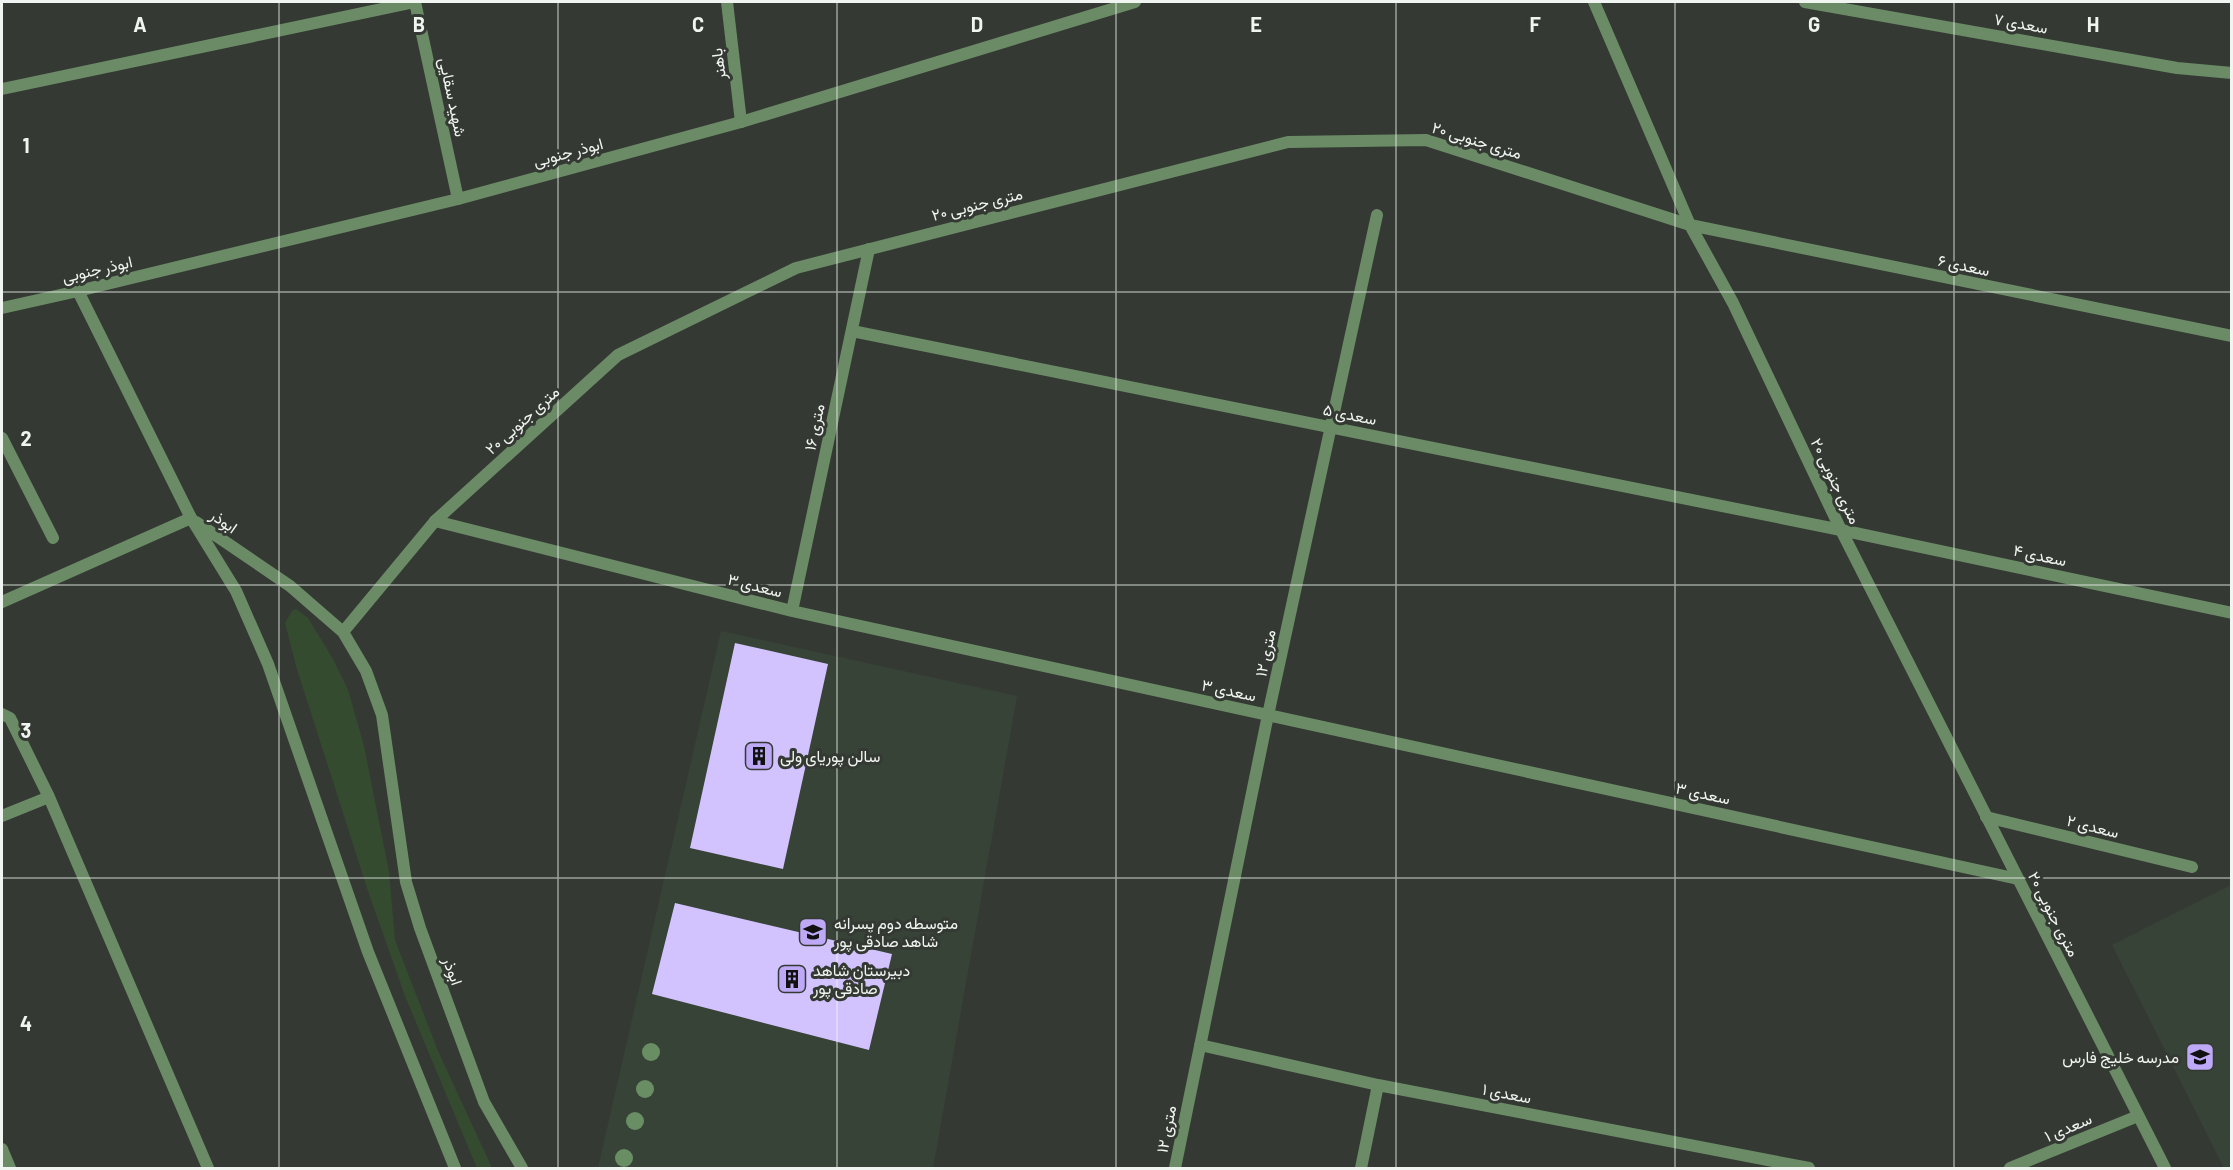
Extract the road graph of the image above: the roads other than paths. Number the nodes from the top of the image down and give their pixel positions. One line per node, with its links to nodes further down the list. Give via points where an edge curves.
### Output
1 (415, 2): 7 (street); 9 (street, شهید سقایی)
2 (727, 2): 8 (street, باهنر)
3 (1135, 2): 8 (street, ابوذر جنوبی)
4 (1594, 2): 11 (street)
5 (1805, 2): 6 (street, سعدی ۷, via 2177,68)
6 (2232, 73)
7 (2, 89)
8 (741, 122): 9 (street, ابوذر جنوبی)
9 (458, 199): 13 (street, ابوذر جنوبی)
10 (1377, 215): 17 (street, ۱۲ متری)
11 (1690, 225): 12 (street, ۲۰ متری جنوبی, via 1426,140 1288,142); 16 (street, سعدی ۶); 21 (street, ۲۰ متری جنوبی, via 1733,303)
12 (869, 249): 15 (street, ۱۶ متری); 20 (street, ۲۰ متری جنوبی, via 796,268 618,355)
13 (78, 291): 14 (street, ابوذر جنوبی); 19 (street)
14 (2, 308)
15 (852, 330): 17 (street, سعدی ۵); 24 (street, ۱۶ متری)
16 (2232, 336)
17 (1330, 427): 21 (street, سعدی ۵); 28 (street, ۱۲ متری)
18 (2, 438): 22 (street)
19 (191, 518): 23 (street); 26 (street, ابوذر, via 290,586); 40 (street, ابوذر, via 236,591 268,664 368,952)
20 (435, 521): 24 (street, سعدی ۳); 26 (street, ۲۰ متری جنوبی)
21 (1841, 530): 25 (street, سعدی ۴); 31 (street, ۲۰ متری جنوبی)
22 (52, 538)
23 (2, 602)
24 (792, 611): 28 (street, سعدی ۳)
25 (2232, 613)
26 (343, 632): 41 (street, ابوذر, via 366,671 382,715 406,882 420,928 484,1102)
27 (2, 714): 29 (street, via 10,718)
28 (1268, 716): 33 (street, سعدی ۳); 34 (street, ۱۲ متری)
29 (49, 797): 30 (street); 39 (street)
30 (2, 816)
31 (1986, 817): 32 (street, سعدی ۲); 33 (street, ۲۰ متری جنوبی)
32 (2192, 867)
33 (2018, 879): 36 (street, ۲۰ متری جنوبی)
34 (1200, 1045): 35 (street, سعدی ۱); 42 (street, ۱۲ متری)
35 (1378, 1085): 43 (street); 44 (street, سعدی ۱)
36 (2138, 1116): 45 (street, سعدی ۱); 46 (street, ۲۰ متری جنوبی)
37 (2, 1149): 38 (street)
38 (10, 1168)
39 (208, 1168)
40 (455, 1168)
41 (522, 1168)
42 (1175, 1168)
43 (1361, 1168)
44 (1809, 1168)
45 (2010, 1168)
46 (2165, 1168)

